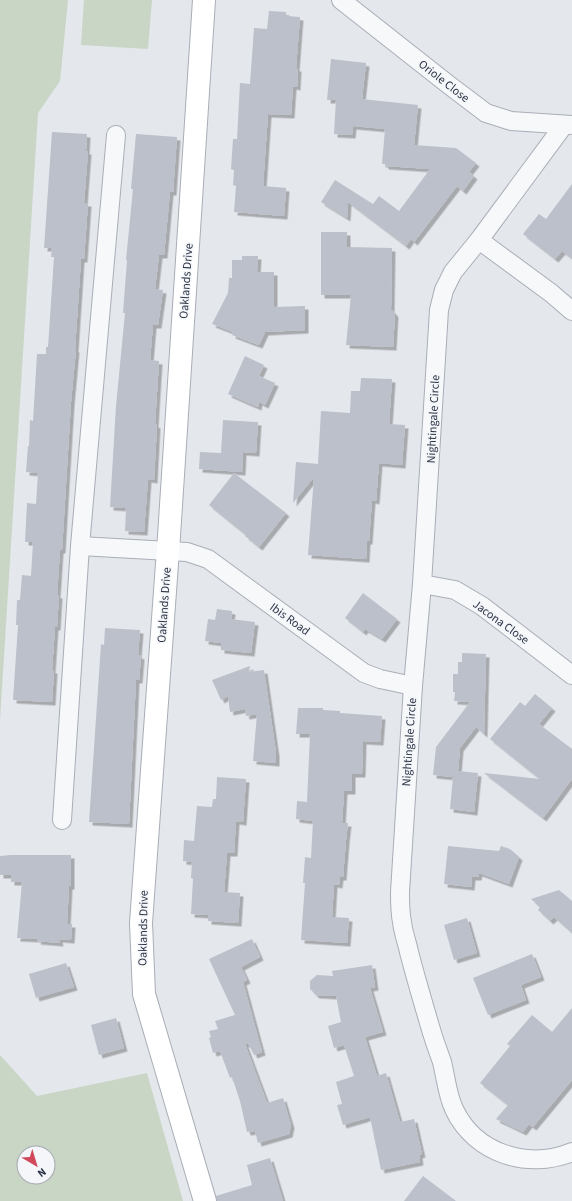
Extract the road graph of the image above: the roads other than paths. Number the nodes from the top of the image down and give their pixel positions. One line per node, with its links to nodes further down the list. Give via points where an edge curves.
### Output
1 (204, 0): 8 (street, Oaklands Drive)
2 (341, 0): 3 (street, Oriole Close, via 486,113 512,121)
3 (568, 125): 5 (street, Nightingale Circle)
4 (116, 135): 7 (street)
5 (479, 240): 6 (street); 9 (street, Nightingale Circle, via 453,272 444,290 439,310)
6 (572, 311)
7 (80, 546): 8 (street, Ibis Road); 12 (street)
8 (167, 552): 11 (street, Ibis Road, via 186,552 208,559 364,673); 14 (street, Oaklands Drive, via 141,923 144,994)
9 (422, 584): 10 (street, Jacona Close, via 455,590 482,606); 11 (street, Nightingale Circle)
10 (572, 675)
11 (413, 686): 13 (street, Nightingale Circle, via 400,892 402,922 418,988 442,1062 448,1095 462,1123 484,1144 497,1152 526,1160 557,1158)
12 (62, 820)
13 (572, 1152)
14 (205, 1201)

